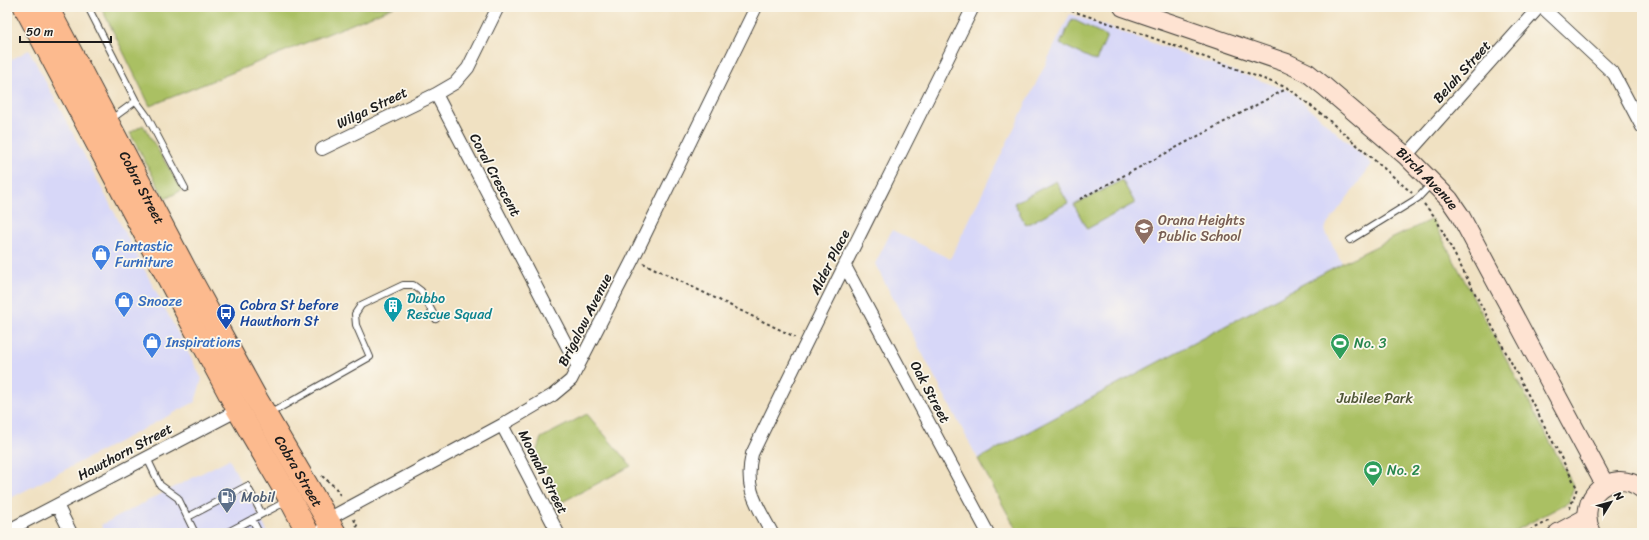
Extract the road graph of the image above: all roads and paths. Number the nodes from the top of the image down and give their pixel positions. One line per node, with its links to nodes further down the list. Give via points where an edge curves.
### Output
1 (25, 7): 26 (highway, Cobra Street)
2 (47, 7): 12 (highway, Cobra Street)
3 (88, 7): 11 (lane)
4 (498, 7): 10 (street, via 468,68 455,83)
5 (756, 7): 20 (street, Brigalow Avenue)
6 (973, 7): 21 (street, Alder Place)
7 (1123, 7): 15 (street, Birch Avenue, via 1287,63 1308,73)
8 (1541, 7): 13 (street, via 1614,74); 15 (street, Belah Street)
9 (1288, 88): 18 (path)
10 (436, 94): 14 (street, Wilga Street); 24 (street, Coral Crescent)
11 (136, 101): 12 (lane); 17 (lane, via 147,116)
12 (107, 122): 25 (highway, Cobra Street)
13 (1642, 127)
14 (322, 149)
15 (1406, 156): 16 (street, Birch Avenue)
16 (1434, 182): 19 (lane, via 1418,198); 29 (street, Birch Avenue, via 1460,215)
17 (185, 188)
18 (1080, 199)
19 (1350, 240)
20 (633, 259): 23 (path); 24 (street, Brigalow Avenue)
21 (846, 266): 23 (street, Alder Place); 46 (street, Oak Street)
22 (436, 318): 25 (lane, via 421,291 413,285 403,285 361,305 354,314 370,357)
23 (805, 342): 45 (street, Alder Place, via 752,454 748,468 752,496)
24 (578, 367): 27 (street, Brigalow Avenue, via 571,380 553,395)
25 (261, 408): 26 (street, Hawthorn Street); 37 (highway, Cobra Street)
26 (238, 410): 28 (street, Hawthorn Street); 31 (highway, Cobra Street)
27 (502, 425): 37 (street, Brigalow Avenue); 44 (street, Moonah Street)
28 (147, 458): 32 (street, Hawthorn Street); 34 (lane, via 160,485 178,498)
29 (1605, 485): 30 (street, via 1623,482); 36 (street, via 1597,491 1587,508)
30 (1642, 488)
31 (290, 499): 33 (lane); 43 (highway, Cobra Street)
32 (57, 505): 38 (street, Hawthorn Street); 39 (street)
33 (262, 514): 34 (lane, via 247,486); 35 (lane)
34 (188, 517): 40 (lane)
35 (252, 519): 41 (lane); 42 (lane)
36 (1589, 525): 47 (street)
37 (328, 528)
38 (7, 531)
39 (71, 533)
40 (195, 533)
41 (226, 533)
42 (259, 533)
43 (308, 533)
44 (558, 533)
45 (772, 533)
46 (988, 533)
47 (1558, 533)

